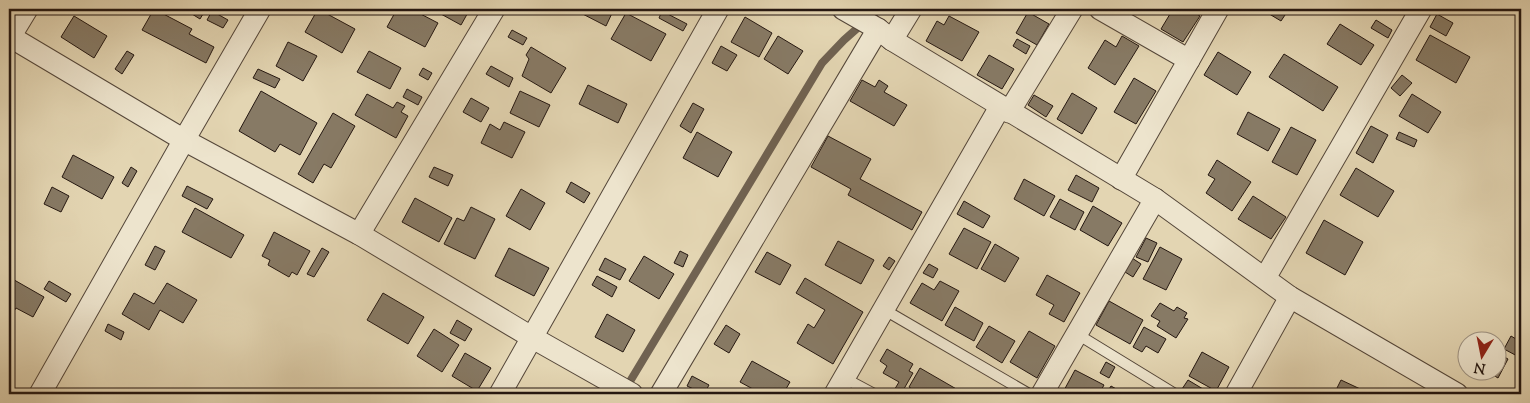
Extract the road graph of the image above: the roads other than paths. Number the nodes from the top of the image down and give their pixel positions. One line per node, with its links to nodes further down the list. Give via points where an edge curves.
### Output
1 (26, 9): 12 (street)
2 (260, 9): 15 (street)
3 (494, 9): 18 (street)
4 (718, 9): 23 (street)
5 (843, 9): 11 (street)
6 (911, 9): 11 (street)
7 (1072, 9): 14 (street)
8 (1100, 9): 13 (street)
9 (1218, 9): 13 (street)
10 (1421, 9): 19 (street)
11 (885, 34): 14 (street); 28 (street)
12 (10, 36): 15 (street)
13 (1188, 60): 16 (street)
14 (1005, 109): 16 (street); 21 (street)
15 (184, 140): 18 (street); 25 (street)
16 (1122, 180): 17 (street)
17 (1155, 199): 19 (street); 22 (street)
18 (359, 234): 23 (street)
19 (1265, 278): 20 (street)
20 (1290, 297): 33 (street); 34 (street)
21 (883, 310): 24 (street); 30 (lane)
22 (1077, 334): 31 (street); 32 (lane)
23 (532, 338): 26 (street); 27 (street)
24 (840, 386): 29 (lane)
25 (40, 394)
26 (500, 394)
27 (632, 394)
28 (660, 394)
29 (874, 394)
30 (1029, 394)
31 (1042, 394)
32 (1175, 394)
33 (1236, 394)
34 (1457, 394)

